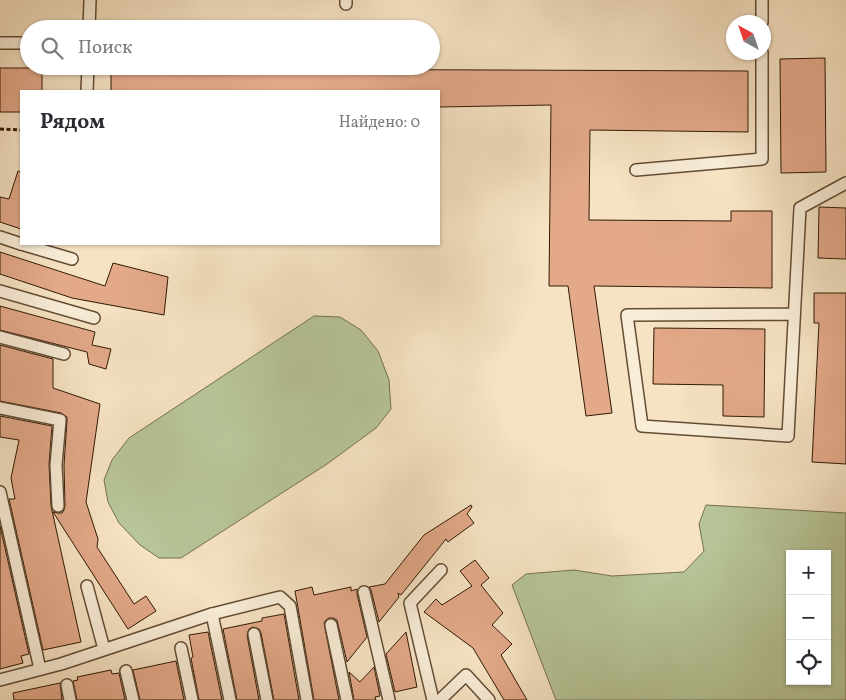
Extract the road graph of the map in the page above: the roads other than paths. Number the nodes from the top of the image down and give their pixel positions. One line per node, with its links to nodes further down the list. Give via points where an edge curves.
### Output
1 (90, 0): 4 (lane)
2 (762, 0): 3 (lane)
3 (762, 15)
4 (89, 20)
5 (0, 43): 6 (lane)
6 (20, 43)
7 (762, 60): 10 (lane, via 762,159)
8 (88, 75): 9 (lane)
9 (87, 90)
10 (636, 170)
11 (846, 184): 17 (lane, via 800,208)
12 (0, 237): 13 (lane)
13 (20, 244)
14 (24, 245): 15 (lane)
15 (72, 259)
16 (0, 291): 18 (lane)
17 (794, 314): 17 (lane, via 788,436 642,426 627,315)
18 (94, 318)
19 (0, 337): 20 (lane)
20 (64, 354)
21 (0, 408): 23 (lane, via 60,420 56,465)
22 (0, 492): 32 (lane)
23 (58, 506)
24 (441, 570): 44 (lane, via 410,603)
25 (87, 586): 31 (lane)
26 (364, 592): 43 (lane)
27 (212, 614): 31 (lane); 39 (lane); 41 (lane, via 280,598 290,606)
28 (331, 625): 42 (lane)
29 (254, 634): 40 (lane)
30 (181, 648): 38 (lane)
31 (104, 649): 32 (lane)
32 (40, 669): 34 (lane)
33 (126, 671): 37 (lane)
34 (0, 680)
35 (67, 686): 36 (lane)
36 (70, 700)
37 (133, 700)
38 (192, 700)
39 (230, 700)
40 (267, 700)
41 (307, 700)
42 (347, 700)
43 (389, 700)
44 (433, 700)
45 (440, 700): 46 (lane, via 466,675)
46 (489, 700)

